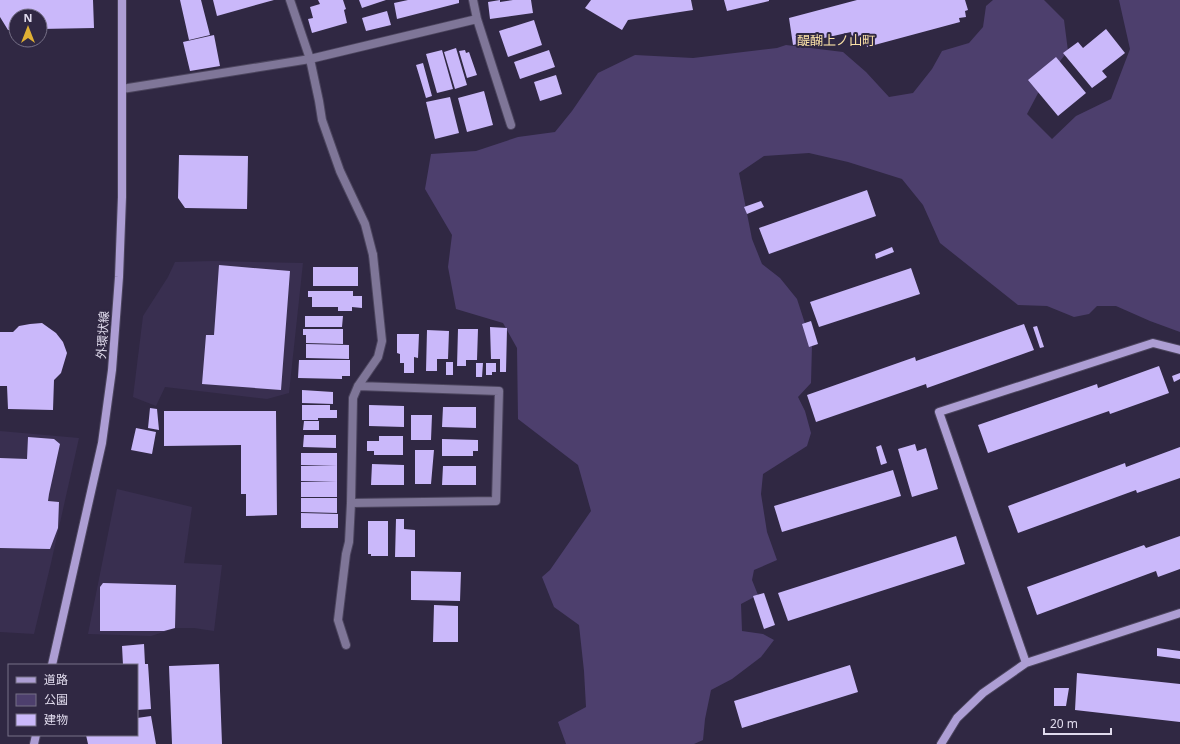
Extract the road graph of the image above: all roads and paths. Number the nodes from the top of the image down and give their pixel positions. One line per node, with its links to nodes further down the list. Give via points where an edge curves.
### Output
1 (122, 0): 6 (street, 外環状線)
2 (290, 0): 5 (street)
3 (473, 0): 4 (street)
4 (477, 19): 5 (street); 7 (street)
5 (310, 59): 6 (street); 9 (street, via 322,120 340,171 365,224 373,255 382,341 378,357)
6 (122, 89): 14 (street, 外環状線, via 122,197 112,370 102,443)
7 (511, 125)
8 (1180, 350): 13 (street, via 1153,343 939,412)
9 (358, 386): 10 (street, via 353,398); 10 (street, via 498,391 496,502)
10 (351, 503): 12 (street, via 349,542 338,620)
11 (1180, 613): 13 (street)
12 (346, 645)
13 (1026, 663): 15 (street, via 983,693 957,718)
14 (52, 664)
15 (941, 744)

